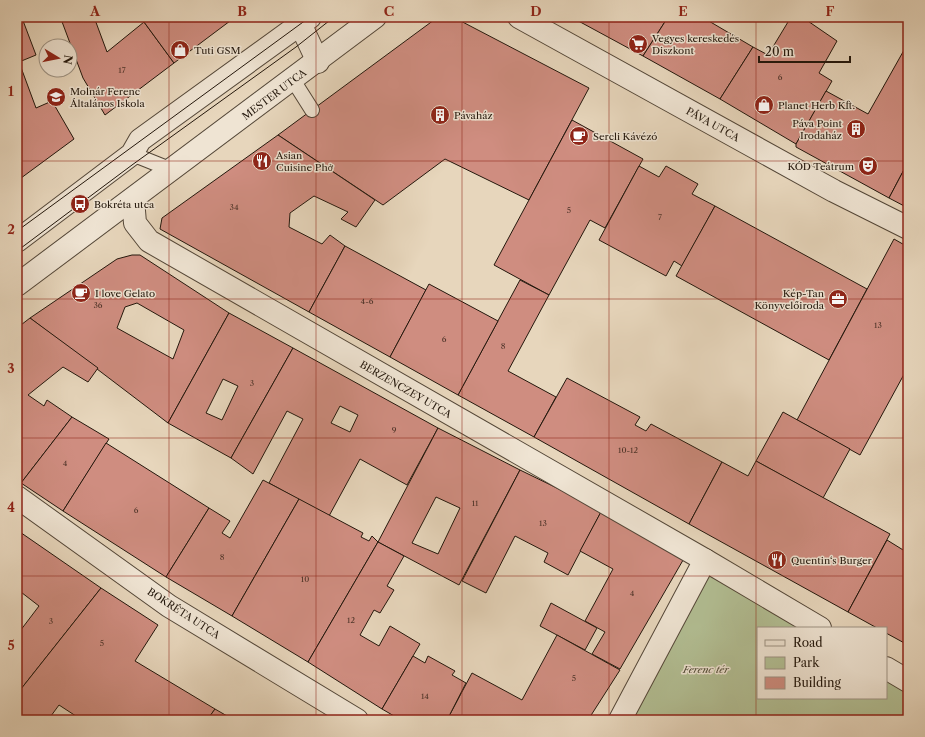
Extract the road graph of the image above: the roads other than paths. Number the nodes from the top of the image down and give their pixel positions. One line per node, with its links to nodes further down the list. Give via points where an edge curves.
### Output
1 (375, 17): 4 (street, MESTER UTCA)
2 (519, 17): 10 (street, PÁVA UTCA, via 834,191)
3 (302, 20): 4 (street); 7 (street, via 140,140)
4 (318, 62): 5 (street, MESTER UTCA)
5 (293, 80): 6 (lane); 8 (street, MESTER UTCA)
6 (312, 110)
7 (132, 154): 8 (lane); 11 (street)
8 (172, 170): 9 (street, MESTER UTCA)
9 (133, 199): 12 (street, MESTER UTCA); 14 (street, BERZENCZEY UTCA, via 135,223 148,241)
10 (908, 228)
11 (17, 241)
12 (17, 285)
13 (17, 497): 18 (street, BOKRÉTA UTCA, via 169,606)
14 (705, 560): 15 (street); 19 (street)
15 (818, 627)
16 (887, 669): 17 (street)
17 (908, 681)
18 (357, 720)
19 (620, 720)

